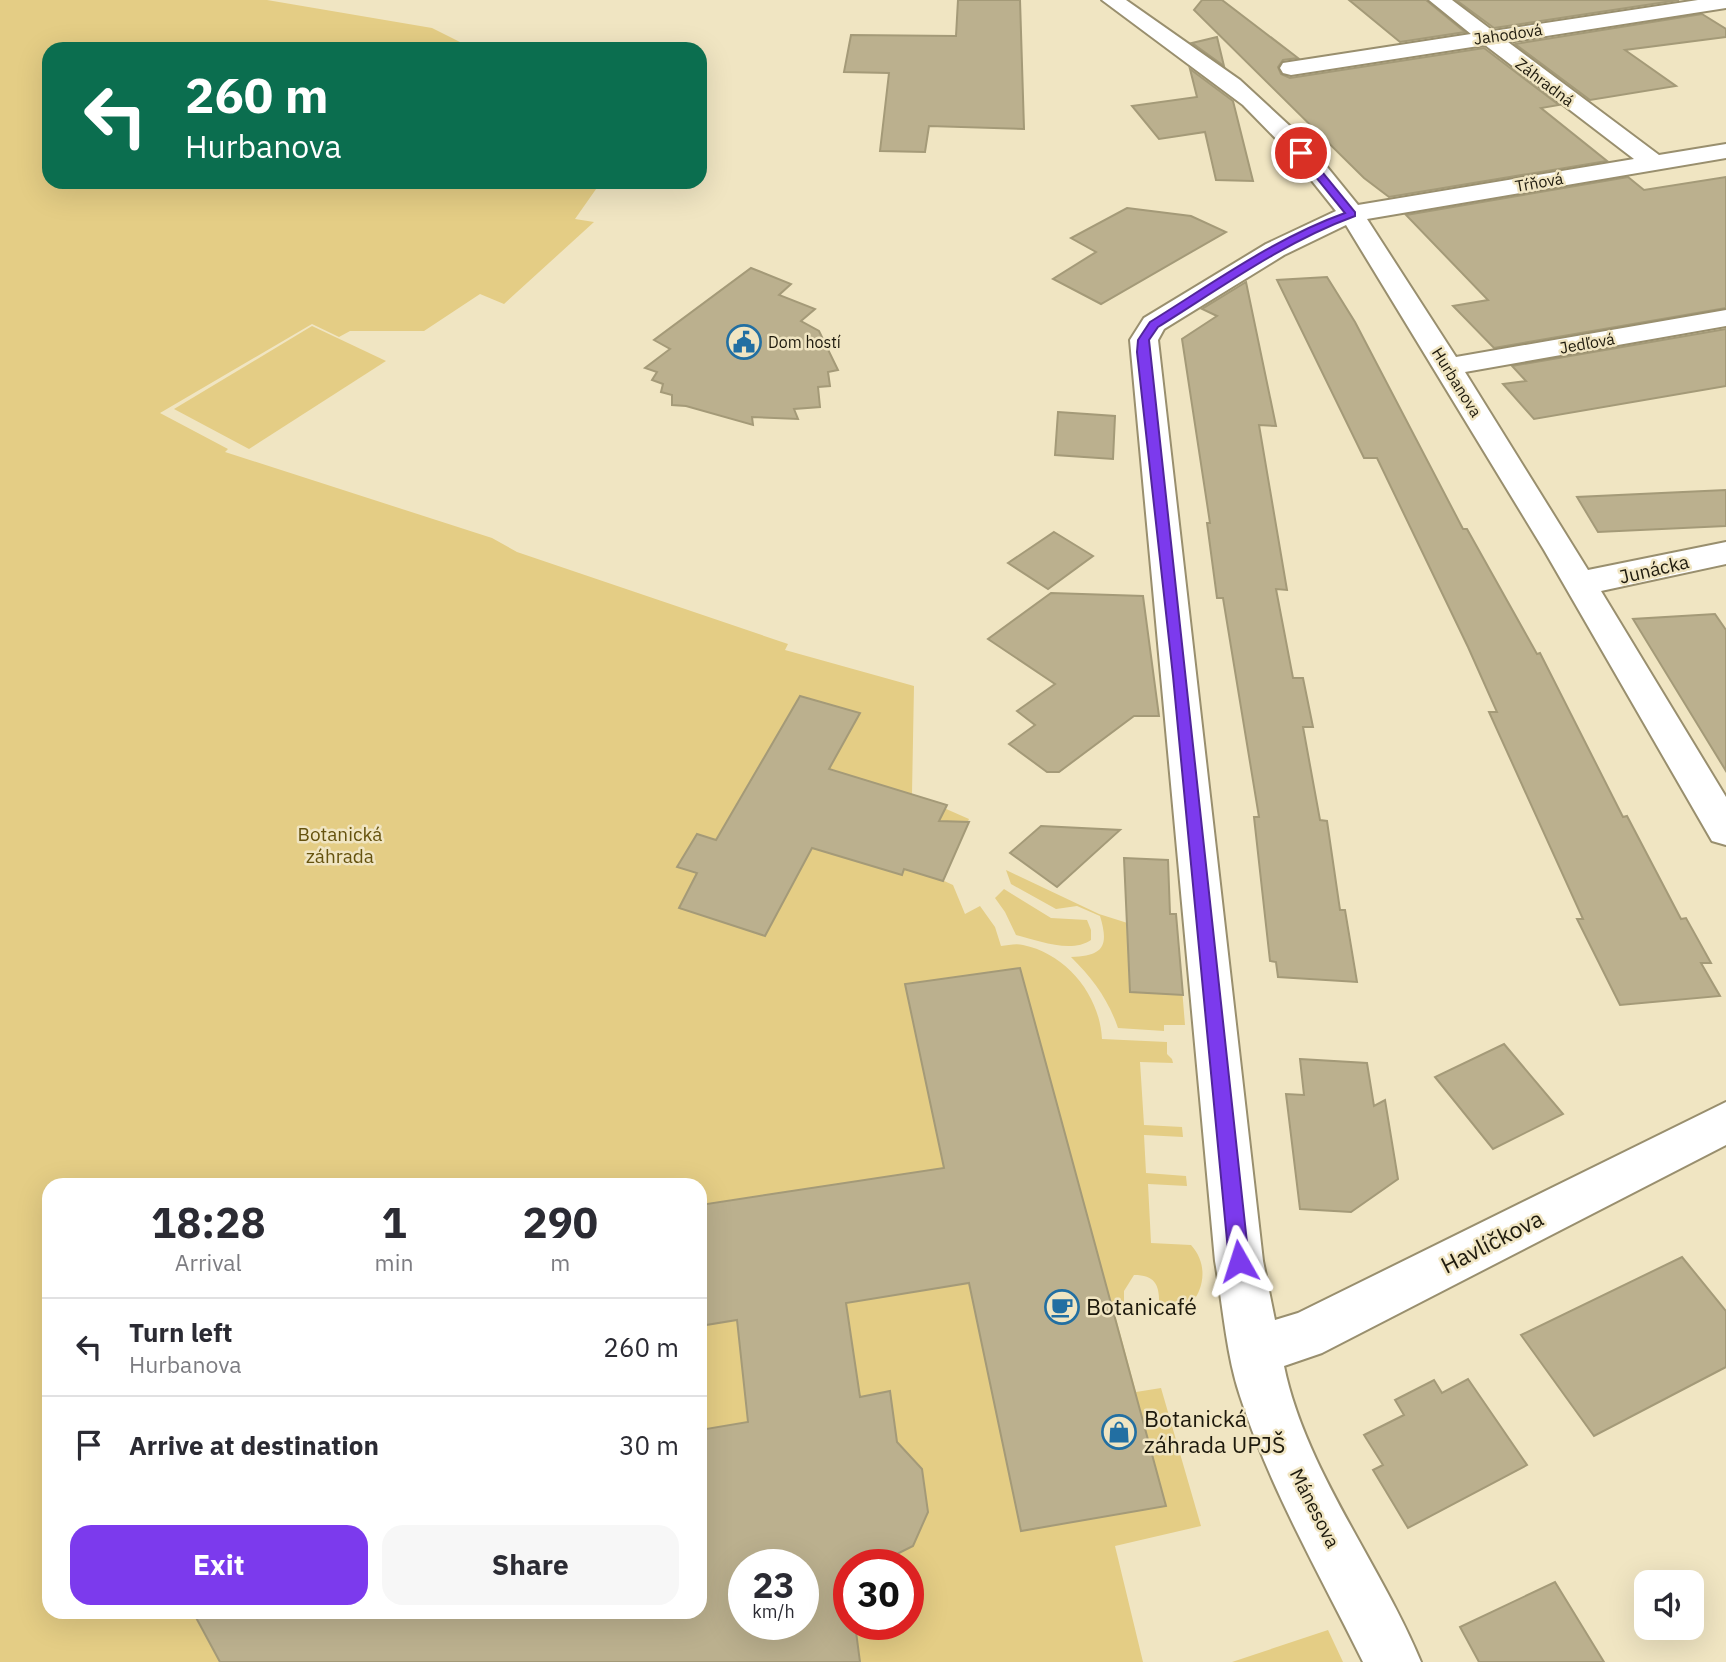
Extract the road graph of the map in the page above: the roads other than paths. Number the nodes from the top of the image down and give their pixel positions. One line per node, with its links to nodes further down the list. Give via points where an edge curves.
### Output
1 (1112, 0): 8 (street, Hurbanova, via 1254,103)
2 (1439, 0): 4 (street, Záhradná)
3 (1726, 2): 4 (street, Jahodová)
4 (1486, 38): 5 (street, Jahodová); 7 (street, Záhradná)
5 (1291, 68)
6 (1726, 151): 7 (street, Tŕňová)
7 (1653, 162): 8 (street, Tŕňová)
8 (1352, 214): 10 (street, Hurbanova); 15 (street, Mánesova, via 1288,242 1154,324 1144,340 1239,1261)
9 (1726, 318): 10 (street, Jedľová)
10 (1448, 367): 12 (street, Hurbanova)
11 (1726, 553): 12 (street, Junácka)
12 (1581, 582): 13 (street, Hurbanova)
13 (1726, 830)
14 (1726, 1122): 15 (street, Havlíčkova, via 1305,1336)
15 (1254, 1350): 16 (street, Mánesova, via 1284,1448)
16 (1393, 1662)

